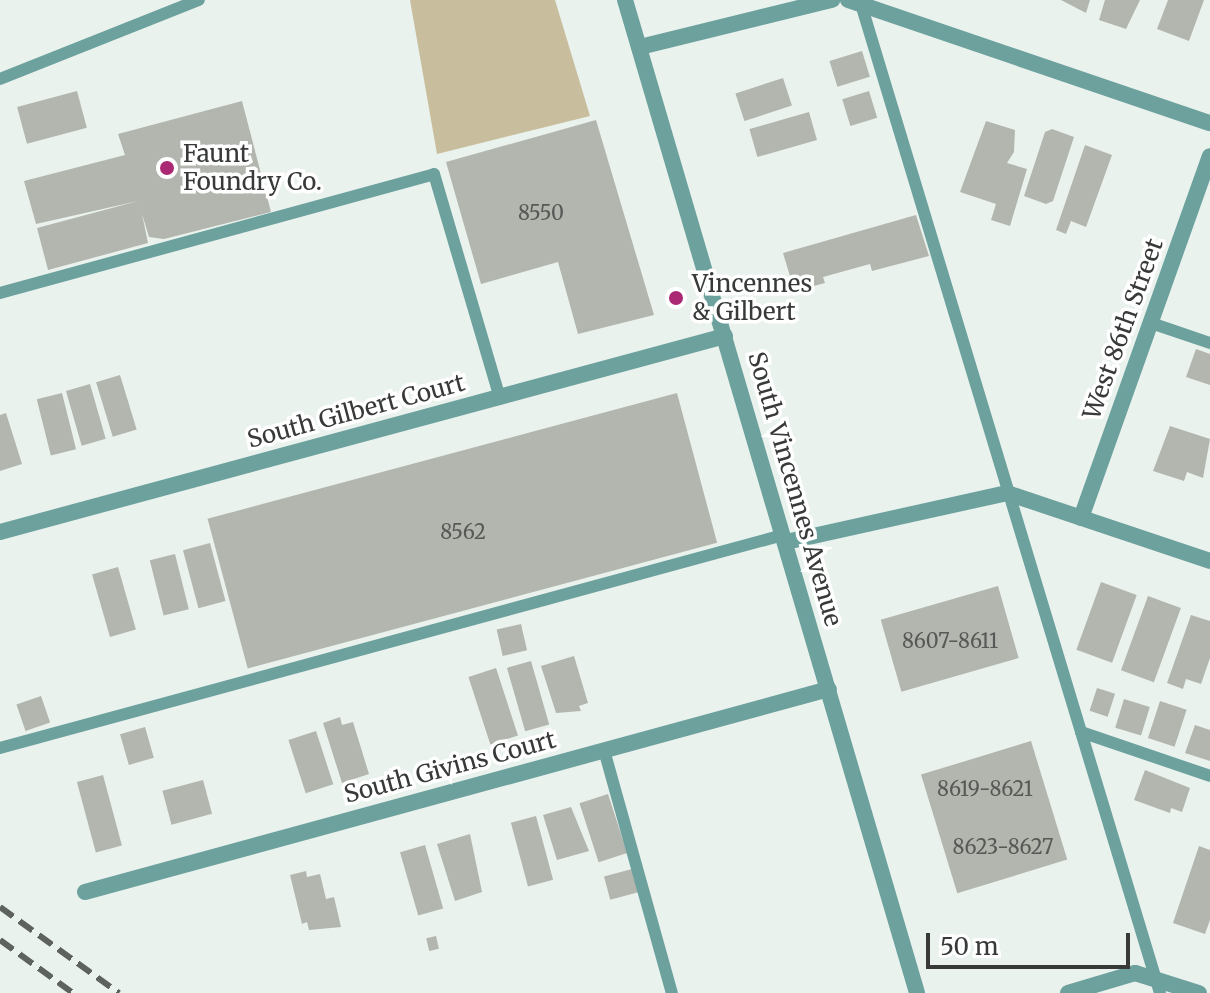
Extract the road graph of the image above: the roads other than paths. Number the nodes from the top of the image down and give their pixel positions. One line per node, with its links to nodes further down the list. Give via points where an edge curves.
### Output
1 (625, 0): 5 (street, South Vincennes Avenue)
2 (832, 0): 5 (street)
3 (193, 2): 6 (lane)
4 (855, 2): 7 (street); 14 (lane)
5 (640, 47): 11 (street, South Vincennes Avenue)
6 (0, 79)
7 (1210, 123)
8 (1210, 156): 10 (street, West 86th Street)
9 (0, 293): 13 (lane, via 434,174)
10 (1151, 323): 12 (lane); 15 (street, West 86th Street)
11 (725, 336): 13 (street, South Gilbert Court); 17 (street, South Vincennes Avenue)
12 (1210, 343)
13 (500, 398): 16 (street, South Gilbert Court)
14 (1007, 493): 15 (street); 17 (street); 20 (lane)
15 (1081, 518): 18 (street)
16 (0, 532)
17 (784, 539): 19 (street, South Vincennes Avenue); 21 (lane)
18 (1210, 561)
19 (829, 689): 22 (street, South Givins Court); 27 (street, South Vincennes Avenue)
20 (1081, 732): 23 (lane); 25 (lane)
21 (0, 748)
22 (604, 750): 24 (street, South Givins Court); 26 (lane)
23 (1210, 776)
24 (85, 892)
25 (1158, 985): 28 (street, via 1135,973); 29 (street)
26 (672, 993)
27 (917, 993)
28 (1068, 993)
29 (1199, 993)

